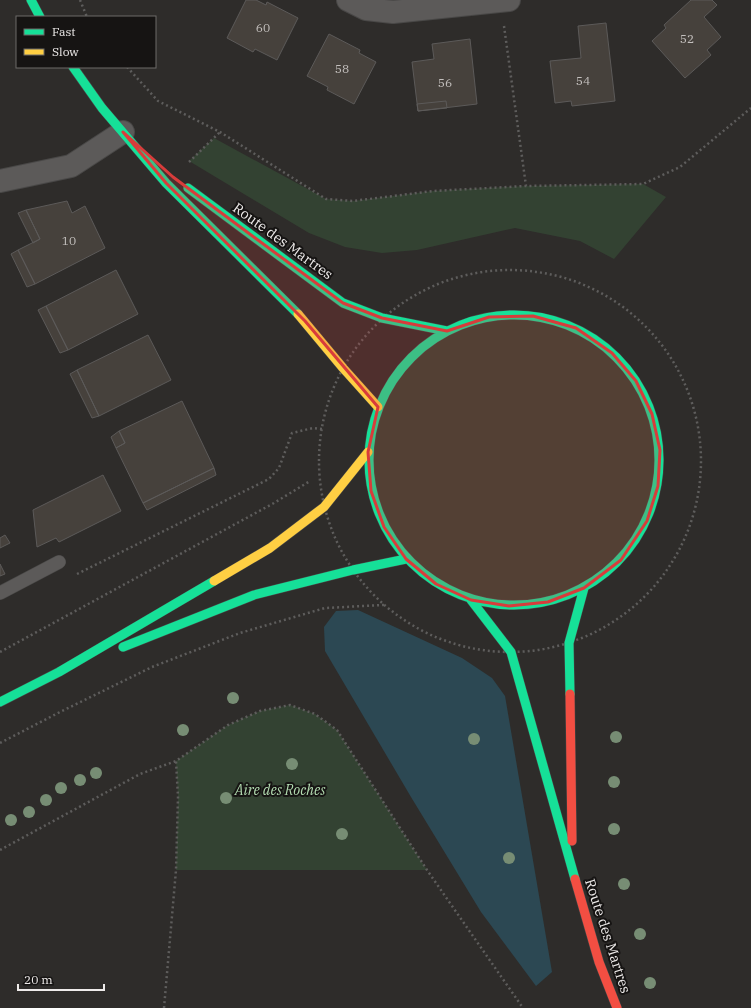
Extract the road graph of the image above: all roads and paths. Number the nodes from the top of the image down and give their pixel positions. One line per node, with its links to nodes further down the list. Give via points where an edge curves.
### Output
1 (30, 0): 5 (main road)
2 (80, 0): 6 (path)
3 (348, 0): 4 (street, via 366,9 393,12)
4 (505, 0): 12 (path)
5 (39, 16)
6 (87, 16)
7 (74, 68): 10 (main road, Route des Martres)
8 (128, 68): 12 (path, via 158,101 220,132 326,199 354,201 433,191)
9 (751, 108): 12 (path, via 680,167 643,184)
10 (123, 132): 11 (street, via 71,166); 13 (main road, Route des Martres, via 172,177 343,303); 15 (main road, Route des Martres, via 166,183 305,321)
11 (0, 181)
12 (526, 186)
13 (382, 318): 14 (main road, Route des Martres); 15 (path, via 360,342); 29 (path, via 421,292 462,277 497,270 534,272 573,281 607,297 638,320 663,347 682,376 694,409 700,443 700,484 693,516 680,549 658,582 636,605 604,628)
14 (447, 331): 16 (main road, via 418,350 394,376); 25 (main road, via 489,317 533,316 576,328 612,353 636,381 652,414 660,450 658,486 647,521 621,560)
15 (343, 368): 16 (main road, Route des Martres); 17 (path, via 325,410)
16 (378, 407): 18 (main road)
17 (322, 429): 20 (path, via 318,449); 24 (path, via 292,432 279,468 269,479)
18 (368, 452): 20 (main road); 21 (main road, via 373,498 384,527)
19 (312, 480): 30 (path, via 260,511)
20 (324, 507): 23 (path, via 338,544); 32 (main road, via 270,548)
21 (406, 559): 23 (main road); 27 (main road, via 436,584)
22 (59, 562): 26 (lane)
23 (353, 570): 28 (path); 32 (main road, via 254,595)
24 (71, 577)
25 (584, 588): 27 (main road, via 548,602 509,606); 29 (main road)
26 (0, 593)
27 (471, 600): 31 (main road)
28 (384, 605): 31 (path, via 415,627 445,641 479,649); 34 (path, via 325,608 240,633 152,667)
29 (569, 643): 31 (path); 37 (main road)
30 (0, 652)
31 (511, 652): 37 (main road)
32 (59, 672): 33 (main road)
33 (0, 702)
34 (0, 743)
35 (176, 761): 36 (path, via 140,774); 38 (path, via 176,870); 39 (path, via 228,725 260,711 290,706 315,714 338,730 427,870)
36 (0, 850)
37 (573, 872): 40 (main road, Route des Martres, via 599,962)
38 (164, 1008)
39 (523, 1008)
40 (617, 1008)

